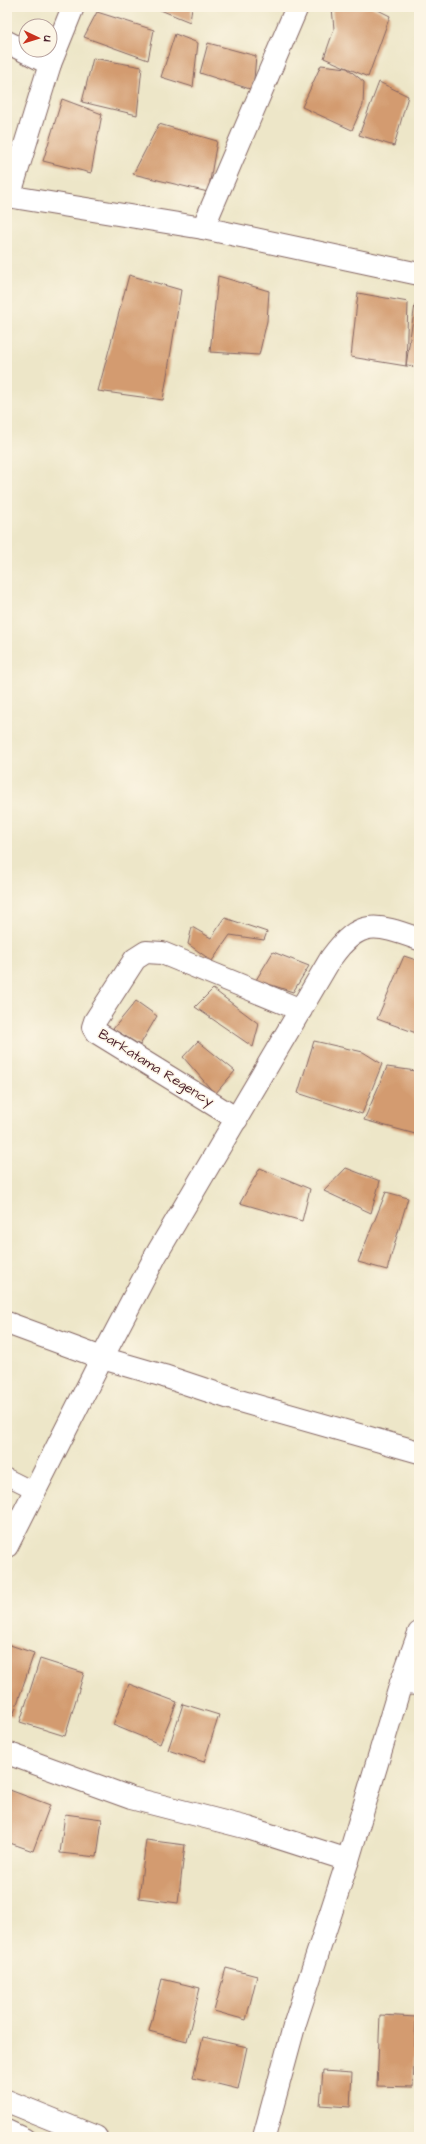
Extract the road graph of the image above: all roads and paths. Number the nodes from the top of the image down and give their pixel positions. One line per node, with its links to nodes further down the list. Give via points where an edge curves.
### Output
1 (72, 7): 4 (street)
2 (297, 7): 6 (street)
3 (7, 42): 4 (street)
4 (50, 64): 5 (street)
5 (8, 196): 6 (street)
6 (203, 228): 7 (street)
7 (419, 274)
8 (419, 939): 9 (street, via 380,928 365,927 356,931 342,942)
9 (301, 1010): 10 (street); 10 (street, Barkatama Regency, via 162,953 146,952 135,959 95,1021 93,1027 96,1032)
10 (237, 1119): 12 (street, via 156,1255)
11 (7, 1322): 12 (street)
12 (102, 1358): 13 (street, via 236,1400); 15 (street)
13 (419, 1452)
14 (7, 1477): 15 (lane)
15 (35, 1491): 16 (street)
16 (7, 1546)
17 (419, 1633): 18 (street)
18 (410, 1684): 20 (street)
19 (7, 1754): 20 (street, via 131,1798 248,1828)
20 (348, 1860): 25 (street, via 295,2023)
21 (7, 2101): 24 (street)
22 (7, 2128): 23 (lane)
23 (26, 2137)
24 (96, 2137)
25 (264, 2137)

